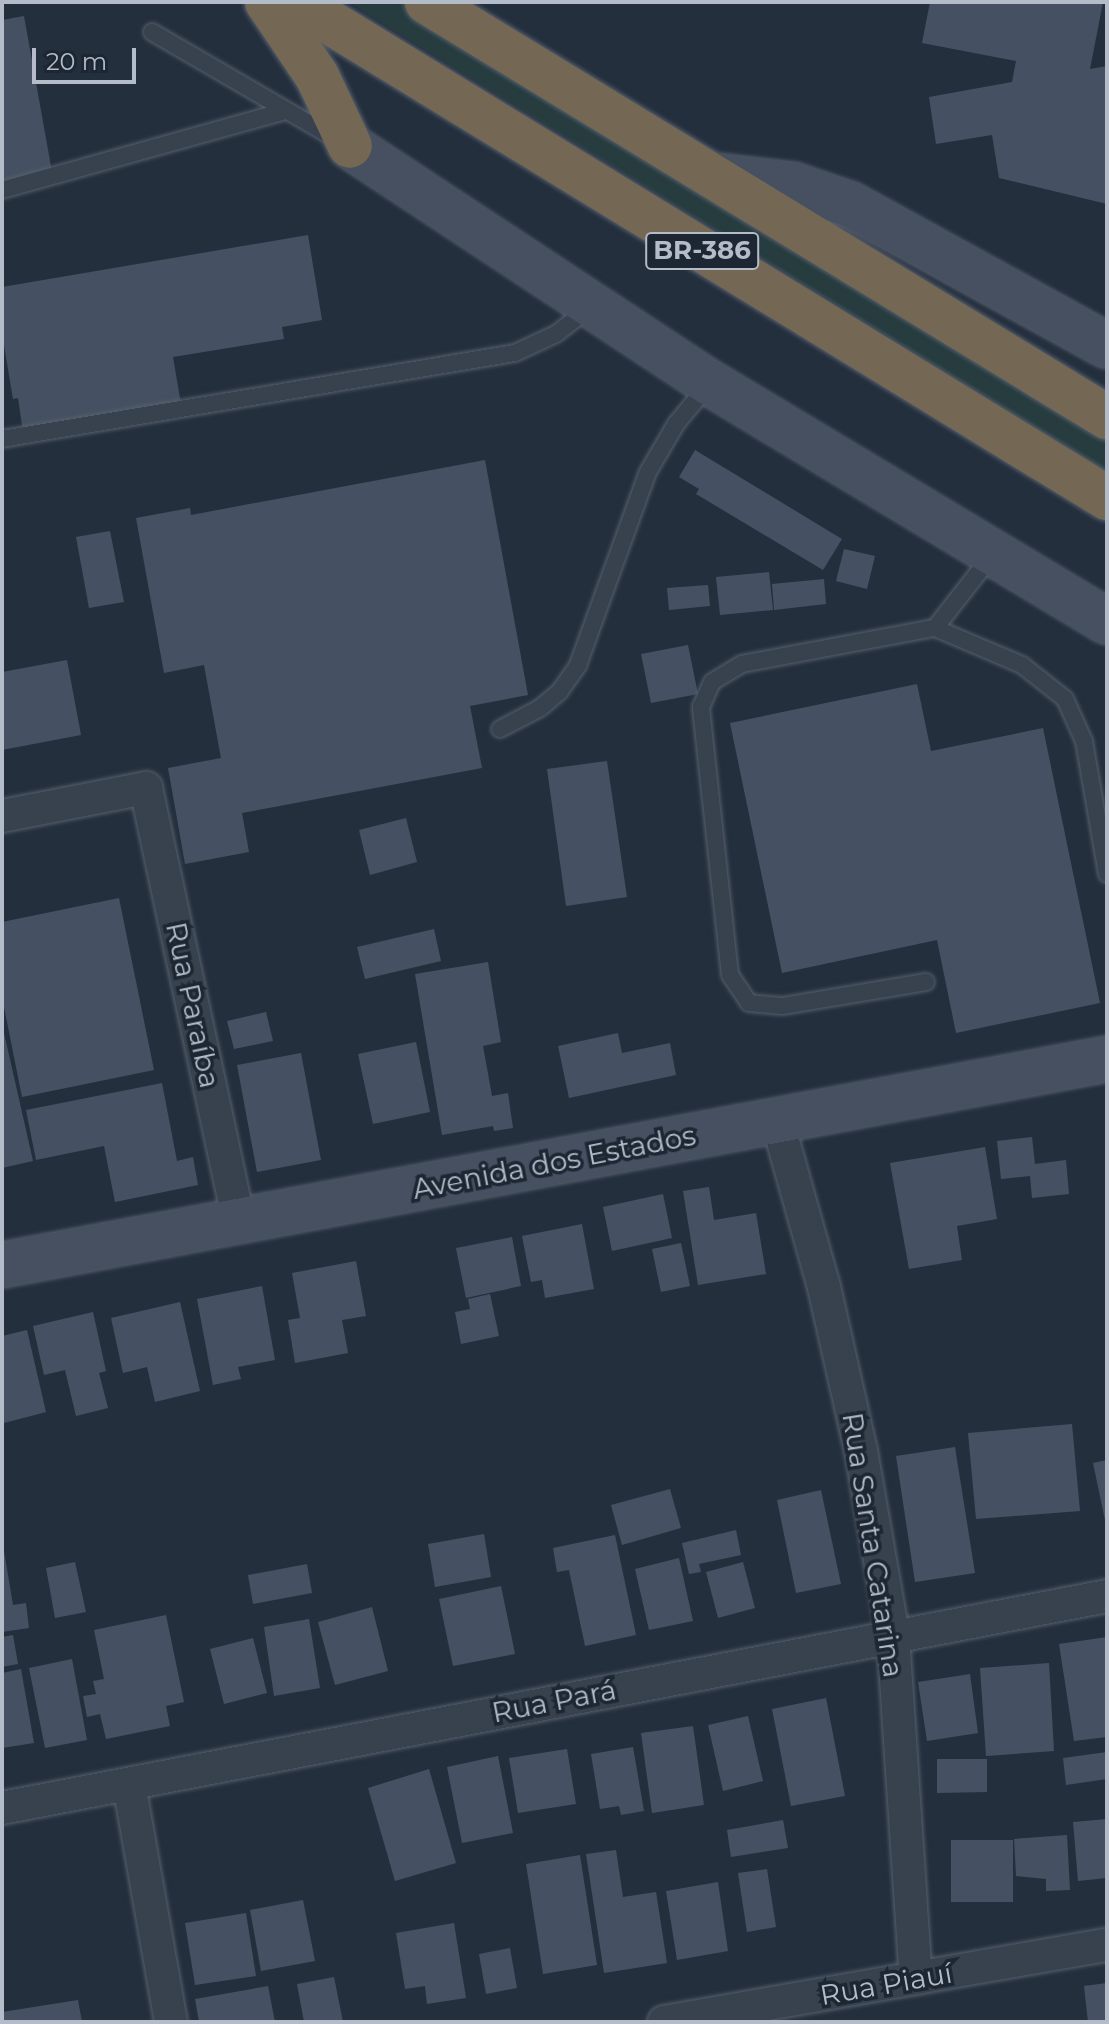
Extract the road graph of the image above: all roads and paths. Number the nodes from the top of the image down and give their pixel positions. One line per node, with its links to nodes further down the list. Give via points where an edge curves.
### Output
1 (267, 2): 6 (highway, via 317,76)
2 (297, 2): 14 (highway, BR-386)
3 (427, 2): 7 (highway, BR-386)
4 (152, 32): 5 (lane)
5 (285, 111): 6 (lane); 8 (lane)
6 (350, 146): 9 (street)
7 (717, 176): 10 (street, via 793,185 851,205); 12 (highway, BR-386)
8 (2, 190)
9 (592, 306): 11 (street); 13 (lane, via 556,334 515,353)
10 (1107, 346)
11 (710, 383): 15 (street); 18 (lane, via 676,424 648,472 578,665 540,708)
12 (1107, 417)
13 (2, 439)
14 (1107, 498)
15 (993, 554): 16 (street); 17 (lane)
16 (1107, 622)
17 (935, 628): 20 (lane, via 1022,665 1065,699 1084,741); 21 (lane, via 742,664 712,682 701,707 730,975 749,1003 782,1006)
18 (500, 729)
19 (2, 816): 24 (street, Rua Paraíba, via 146,788)
20 (1107, 874)
21 (926, 982)
22 (1107, 1059): 23 (street, Avenida dos Estados)
23 (777, 1120): 24 (street, Avenida dos Estados); 27 (street, Rua Santa Catarina, via 848,1392)
24 (239, 1221): 25 (street, Avenida dos Estados)
25 (2, 1265)
26 (1107, 1596): 27 (street, Rua Pará)
27 (893, 1635): 28 (street, Rua Pará); 31 (street, Rua Santa Catarina)
28 (129, 1784): 29 (street, Rua Pará); 32 (street)
29 (2, 1808)
30 (1107, 1945): 31 (street, Rua Piauí)
31 (916, 1978): 33 (street, Rua Piauí)
32 (171, 2022)
33 (664, 2022)

